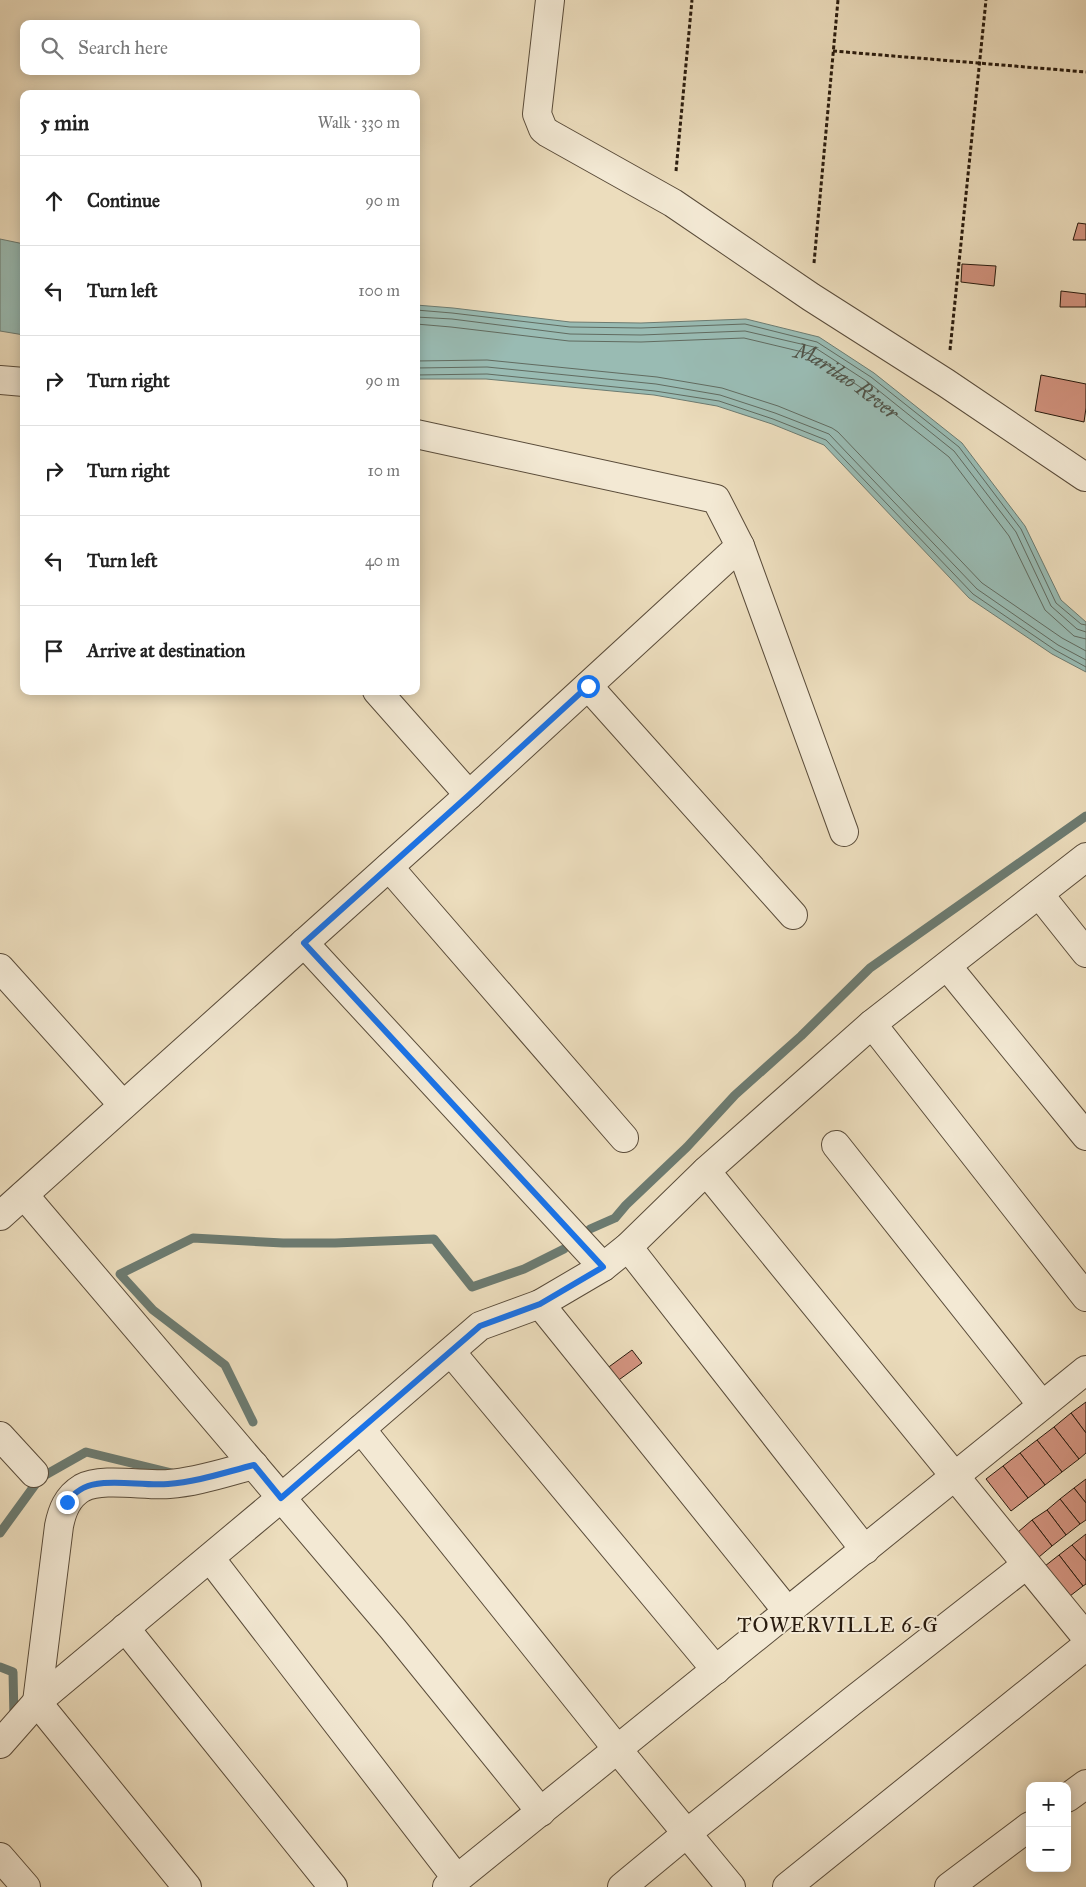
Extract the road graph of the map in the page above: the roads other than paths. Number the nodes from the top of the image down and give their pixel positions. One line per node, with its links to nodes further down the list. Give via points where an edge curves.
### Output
1 (550, 0): 5 (street, via 537,114 543,129 672,203)
2 (0, 380): 3 (street)
3 (20, 382)
4 (420, 435): 6 (street, via 716,499)
5 (1085, 476)
6 (740, 546): 7 (street); 10 (street)
7 (588, 686): 9 (street); 14 (street)
8 (381, 695): 9 (street)
9 (469, 795): 12 (street)
10 (844, 832)
11 (1086, 856): 13 (street)
12 (389, 867): 15 (street); 22 (street)
13 (1039, 894): 16 (street); 17 (street)
14 (793, 915)
15 (304, 943): 20 (street); 28 (street)
16 (1086, 953)
17 (946, 966): 19 (street); 21 (street)
18 (0, 968): 20 (street)
19 (872, 1024): 24 (street); 29 (street)
20 (122, 1106): 25 (street)
21 (1086, 1136)
22 (624, 1138)
23 (836, 1145): 33 (street)
24 (706, 1170): 27 (street); 38 (street)
25 (24, 1195): 26 (street); 36 (street)
26 (0, 1216)
27 (628, 1247): 28 (street); 40 (street)
28 (603, 1267): 30 (street)
29 (1086, 1297)
30 (540, 1304): 31 (street, via 480,1326); 43 (street)
31 (451, 1352): 34 (street); 47 (street)
32 (1086, 1370): 33 (street)
33 (1042, 1405): 38 (street)
34 (361, 1429): 39 (street); 50 (street)
35 (0, 1436): 37 (street)
36 (254, 1465): 39 (street); 48 (street, via 168,1484 97,1483 75,1493 62,1510 59,1526)
37 (34, 1473)
38 (955, 1476): 40 (street); 42 (street)
39 (281, 1498): 41 (street); 53 (street)
40 (865, 1550): 43 (street)
41 (210, 1558): 44 (street); 57 (street)
42 (1026, 1565): 45 (street); 55 (street)
43 (788, 1612): 47 (street)
44 (125, 1628): 48 (street); 60 (street)
45 (1086, 1637)
46 (1086, 1646): 63 (street)
47 (716, 1670): 50 (street)
48 (37, 1702): 49 (street); 59 (street)
49 (0, 1744)
50 (618, 1750): 53 (street); 55 (street)
51 (1086, 1784): 52 (street)
52 (1071, 1795)
53 (541, 1812): 57 (street)
54 (1029, 1827): 64 (street)
55 (686, 1834): 61 (street); 62 (street)
56 (0, 1857): 58 (street)
57 (452, 1883)
58 (26, 1887)
59 (187, 1887)
60 (333, 1887)
61 (622, 1887)
62 (731, 1887)
63 (786, 1887)
64 (949, 1887)

